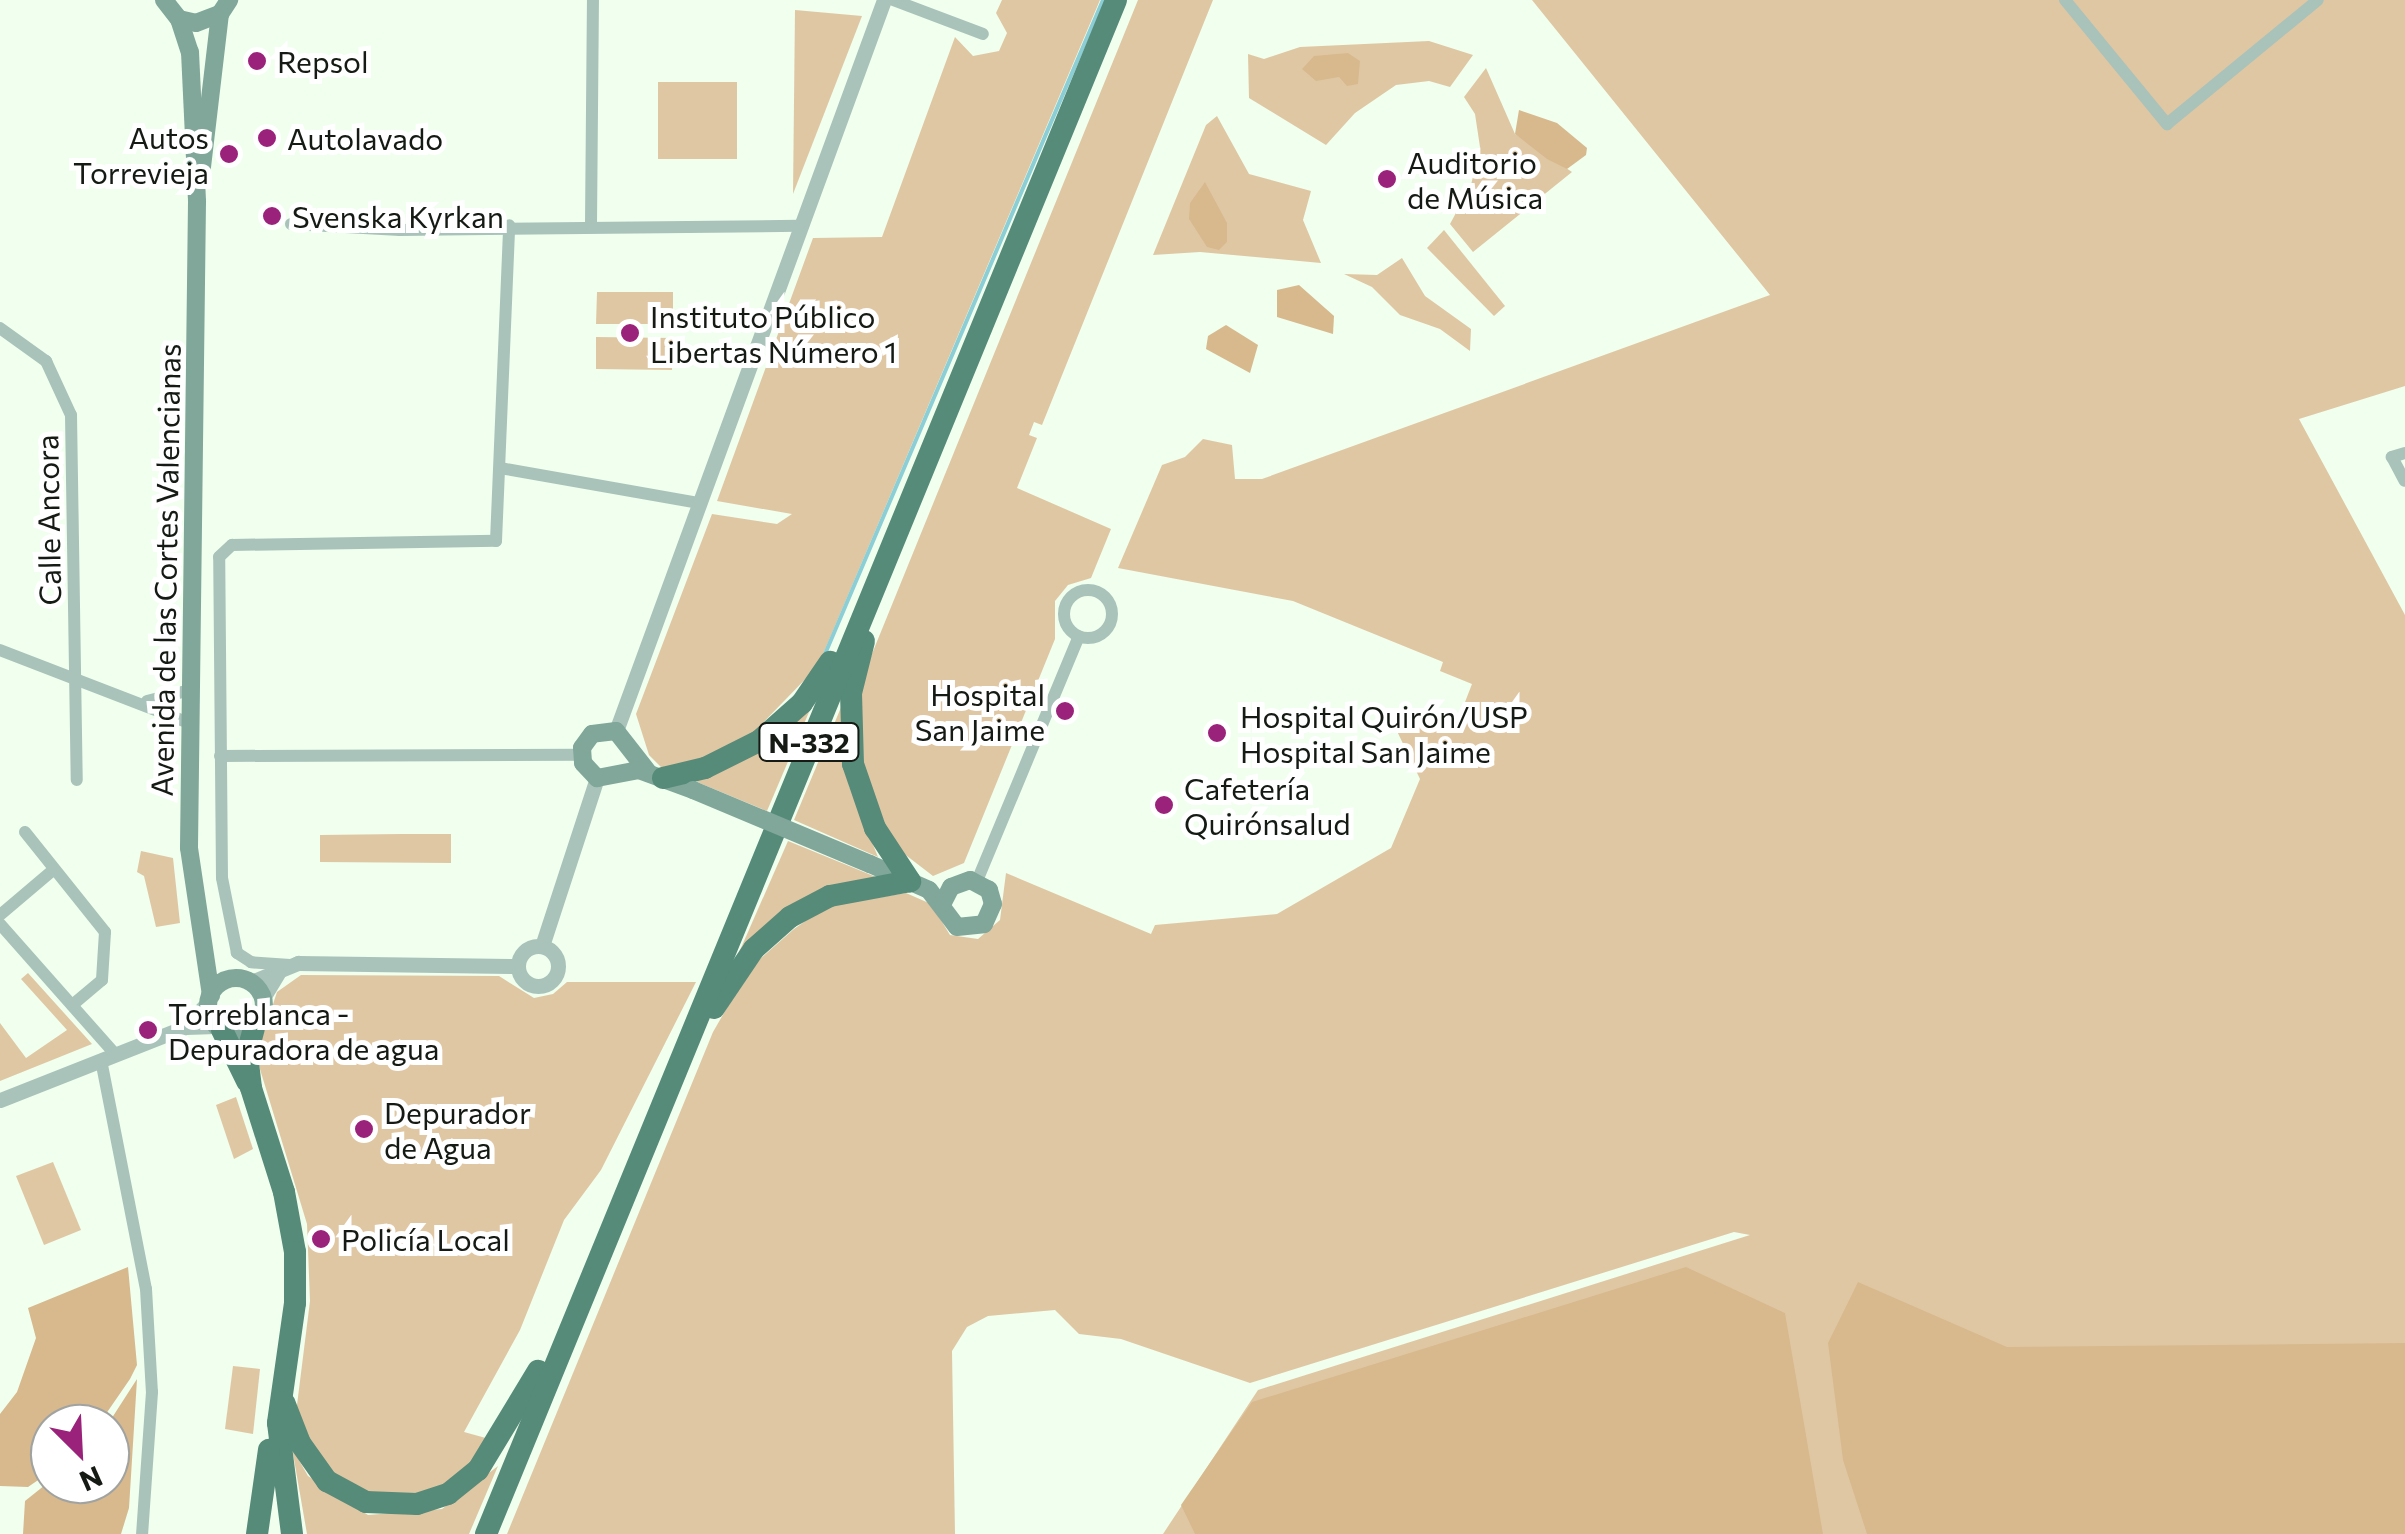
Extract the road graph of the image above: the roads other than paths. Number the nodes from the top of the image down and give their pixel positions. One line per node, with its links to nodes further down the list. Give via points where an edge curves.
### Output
1 (164, 0): 10 (main road)
2 (242, 0): 9 (street)
3 (592, 0): 14 (street)
4 (884, 0): 16 (street)
5 (893, 0): 11 (street)
6 (1116, 0): 17 (highway, N-332)
7 (2064, 0): 8 (street, via 2167,124)
8 (2318, 0)
9 (224, 7): 10 (main road, via 196,23); 12 (main road, Avenida de las Cortes Valencianas)
10 (180, 19): 12 (main road, Avenida de las Cortes Valencianas, via 190,52)
11 (982, 34)
12 (197, 202): 26 (main road, Avenida de las Cortes Valencianas)
13 (291, 224): 15 (street, via 400,230)
14 (591, 224): 15 (street); 16 (street)
15 (510, 225): 20 (street)
16 (799, 226): 22 (street)
17 (982, 326): 33 (highway, N-332, via 816,685 759,741 705,768); 39 (highway, via 858,656 851,693 853,764 866,811); 56 (highway, N-332)
18 (0, 328): 25 (street, Calle Ancora, via 46,361 71,415)
19 (2398, 455): 21 (street)
20 (500, 468): 22 (street); 31 (street, via 492,544 232,546 219,557)
21 (2405, 481)
22 (698, 503): 29 (street)
23 (1079, 636): 38 (street)
24 (0, 650): 25 (street)
25 (74, 681): 27 (street); 35 (street, Calle Ancora)
26 (190, 690): 27 (street); 28 (main road, Avenida de las Cortes Valencianas)
27 (147, 702): 28 (street)
28 (190, 723): 42 (main road, Avenida de las Cortes Valencianas, via 190,863)
29 (616, 732): 30 (main road, via 592,734); 32 (main road)
30 (581, 755): 31 (street); 34 (main road)
31 (220, 756): 46 (street, via 222,878)
32 (629, 763): 33 (main road); 34 (main road)
33 (656, 775): 39 (main road, bridge)
34 (597, 778): 43 (street)
35 (77, 780)
36 (25, 832): 37 (street)
37 (53, 870): 40 (street); 49 (street, via 105,932 102,980)
38 (977, 882): 39 (main road); 39 (main road, via 993,904 978,928 951,922)
39 (933, 890): 56 (highway, via 830,896 790,917 754,949 718,1000)
40 (0, 915)
41 (0, 924): 49 (street)
42 (204, 938): 46 (main road, Avenida de las Cortes Valencianas); 47 (main road, Avenida de las Cortes Valencianas)
43 (542, 946): 44 (street, via 525,950); 44 (street, via 558,964 552,982 527,984)
44 (518, 966): 45 (street)
45 (284, 969): 46 (street); 48 (street)
46 (244, 973): 47 (main road); 48 (main road, Avenida de las Cortes Valencianas)
47 (210, 998): 50 (street); 51 (main road, Avenida de las Cortes Valencianas)
48 (263, 998): 52 (main road)
49 (72, 1006): 53 (street)
50 (185, 1026): 51 (street); 53 (street)
51 (219, 1028): 52 (main road); 54 (highway)
52 (254, 1028): 54 (highway, via 247,1055)
53 (108, 1057): 55 (street); 60 (street, via 146,1289 151,1408)
54 (251, 1088): 58 (highway, via 284,1192 294,1252 295,1304)
55 (0, 1100)
56 (639, 1159): 57 (highway, N-332)
57 (588, 1282): 58 (highway, via 490,1455 464,1483 433,1499 382,1504 340,1490 308,1458); 63 (highway, N-332)
58 (282, 1394): 59 (highway)
59 (278, 1423): 61 (highway); 62 (highway)
60 (142, 1534)
61 (257, 1534)
62 (292, 1534)
63 (486, 1534)

